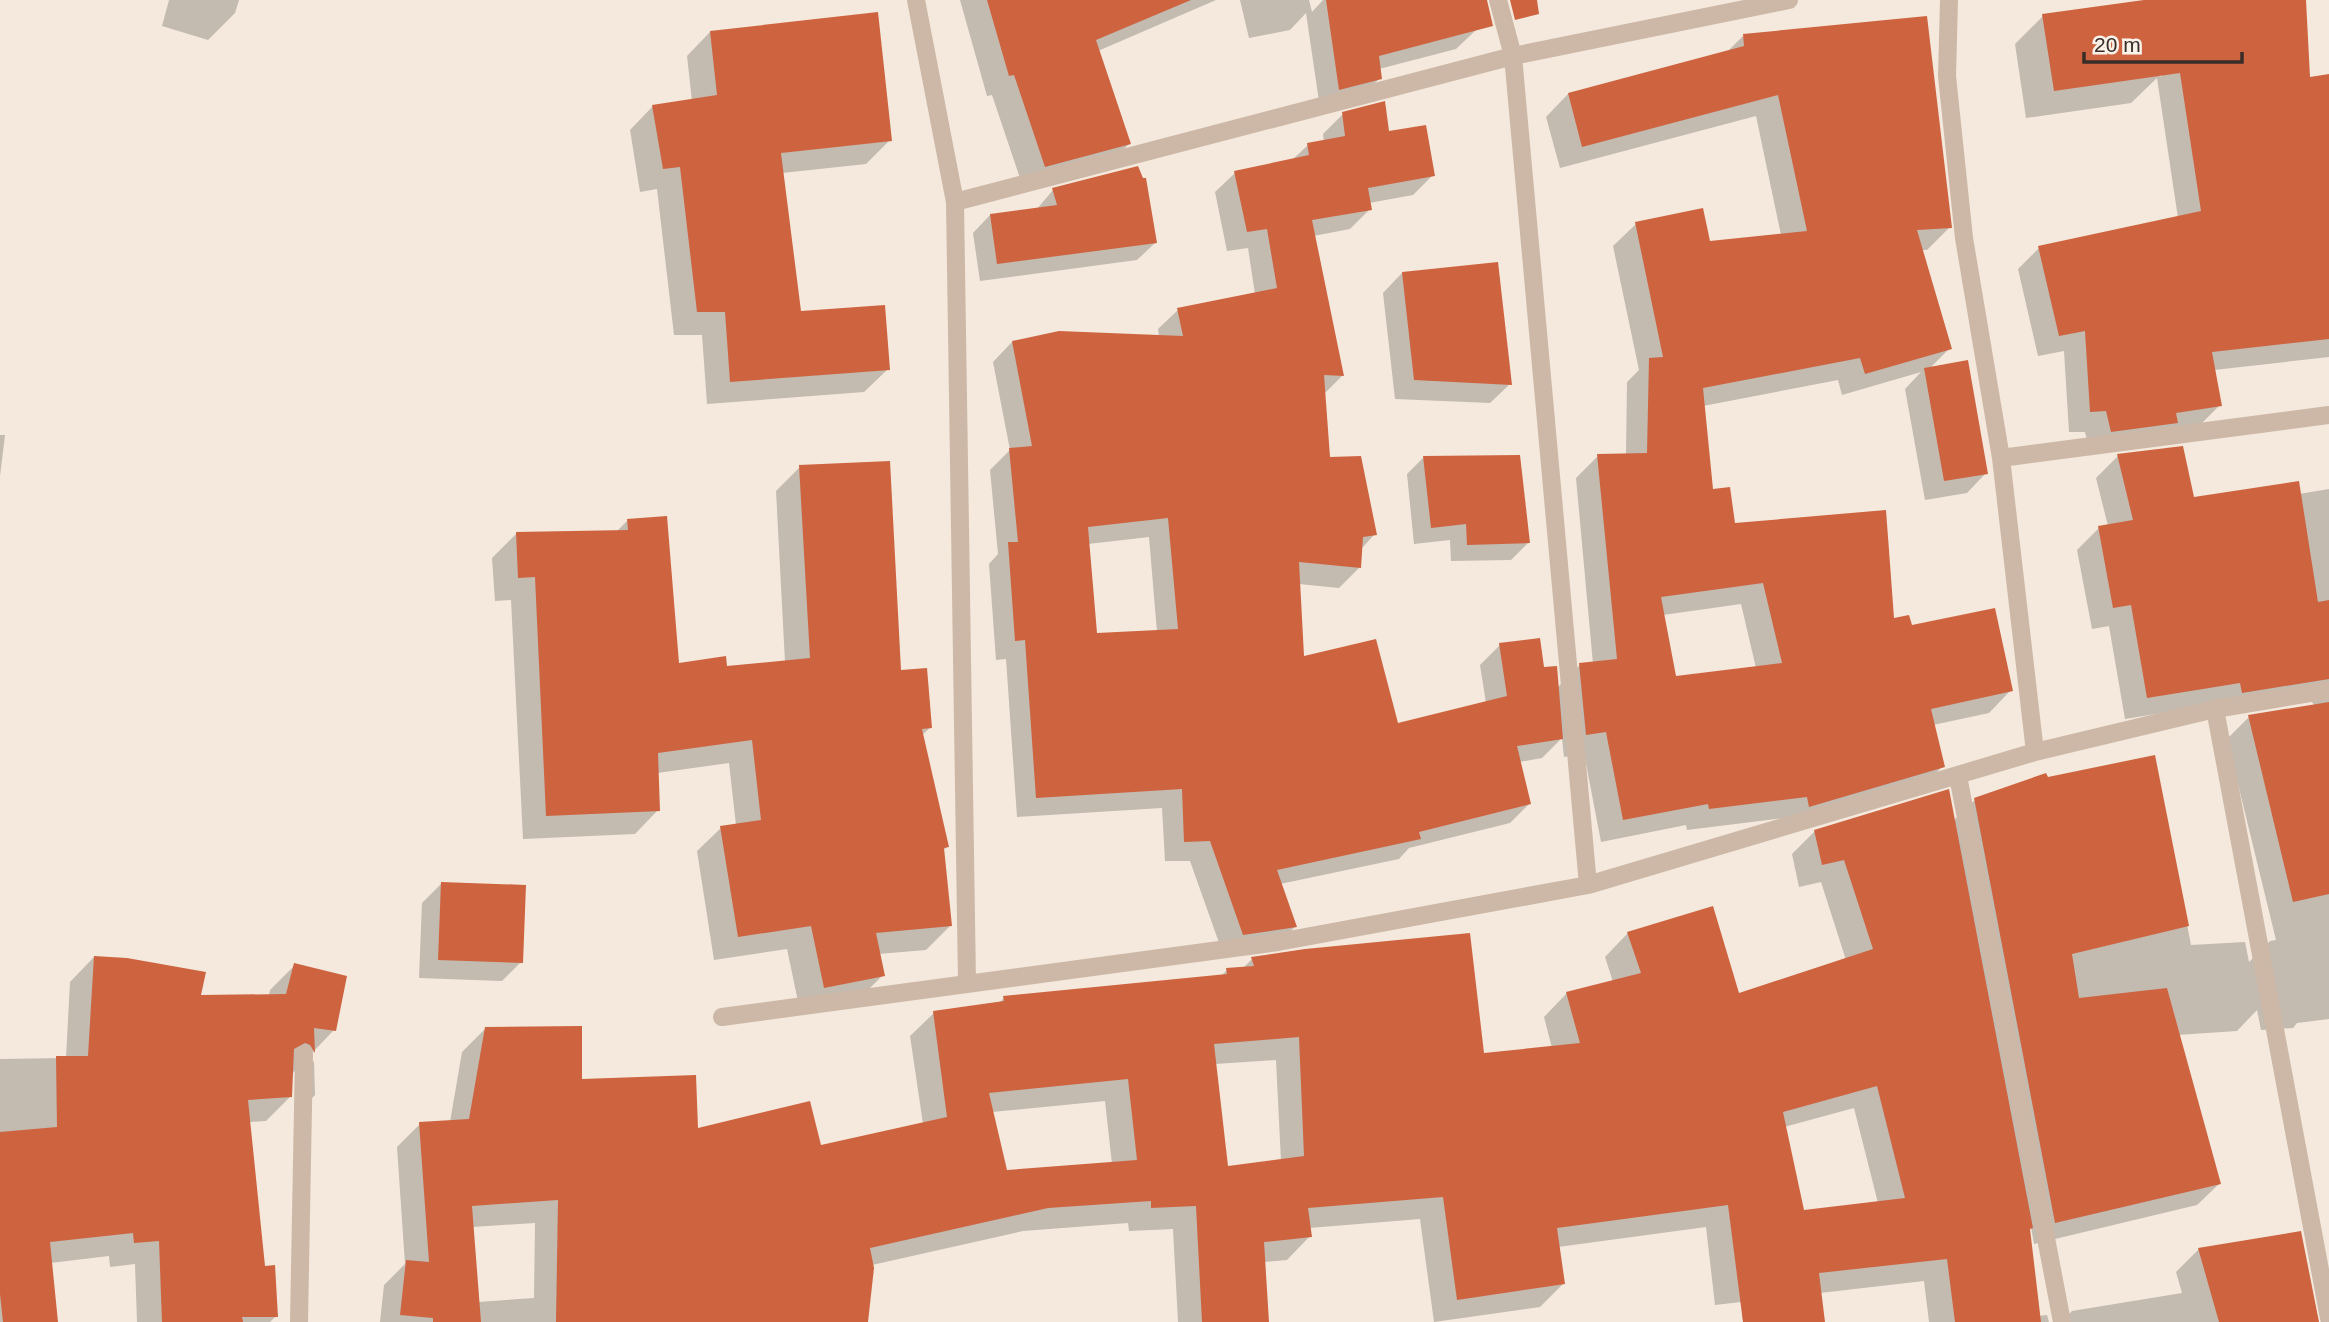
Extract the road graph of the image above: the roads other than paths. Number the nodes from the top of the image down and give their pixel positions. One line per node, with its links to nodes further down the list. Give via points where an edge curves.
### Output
1 (916, 0): 6 (street)
2 (1498, 0): 5 (street)
3 (1789, 0): 5 (street)
4 (1950, 0): 8 (street, via 1947,76 1964,237)
5 (1513, 56): 6 (street); 13 (street)
6 (955, 202): 14 (street)
7 (2329, 415): 8 (street)
8 (2001, 458): 11 (street)
9 (2329, 690): 10 (street)
10 (2215, 709): 11 (street); 17 (street)
11 (2035, 752): 12 (street)
12 (1958, 776): 13 (street); 19 (street)
13 (1588, 885): 14 (street, via 1278,942)
14 (967, 983): 15 (street)
15 (723, 1017)
16 (304, 1054): 18 (street)
17 (2329, 1318)
18 (299, 1322)
19 (2062, 1322)

